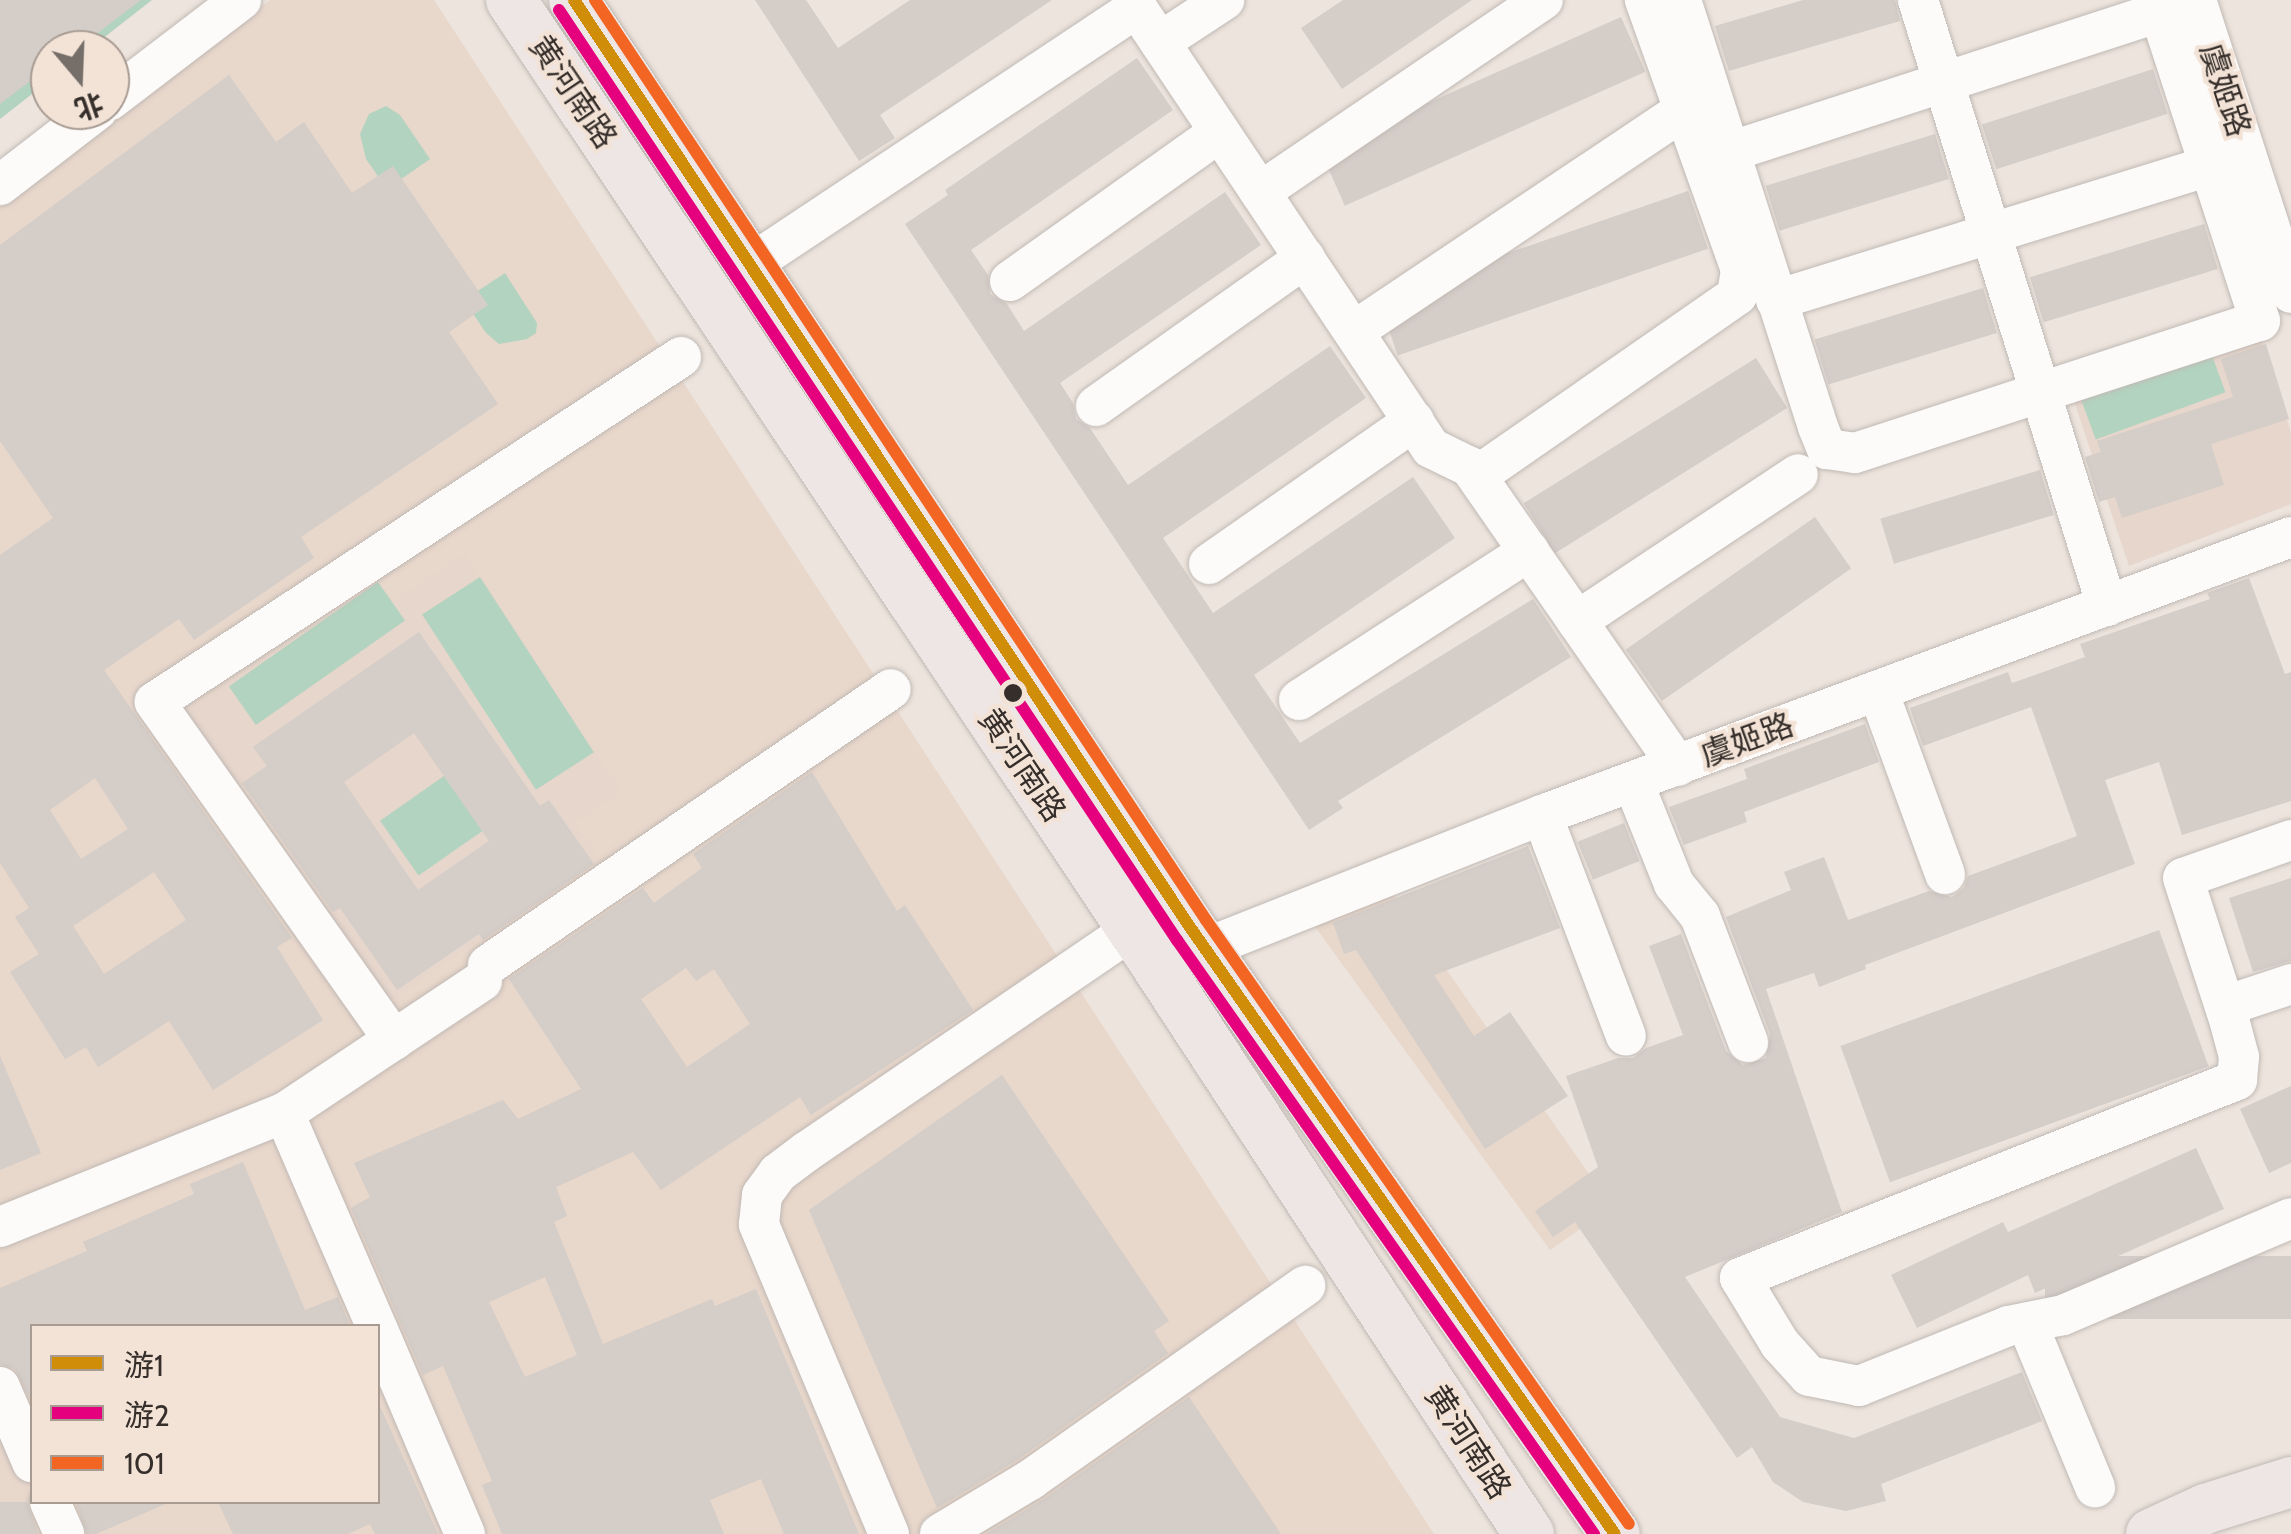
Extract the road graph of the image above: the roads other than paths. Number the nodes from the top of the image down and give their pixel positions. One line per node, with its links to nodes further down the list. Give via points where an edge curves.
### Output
1 (241, 0): 12 (street)
2 (511, 0): 47 (main road, 黄河南路)
3 (574, 0): 22 (main road, 黄河南路)
4 (1224, 0): 10 (street)
5 (1544, 0): 19 (street)
6 (1645, 0): 13 (street)
7 (1680, 0): 16 (street)
8 (1918, 0): 11 (street)
9 (2171, 4): 11 (street); 17 (street); 24 (street, 虞姬路)
10 (1160, 42): 15 (street); 22 (street, via 1137,8)
11 (1944, 83): 16 (street); 20 (street)
12 (130, 85)
13 (1684, 110): 26 (street); 32 (street, via 1740,270 1736,295)
14 (72, 130): 18 (street)
15 (1220, 132): 19 (street); 23 (street)
16 (1729, 152): 25 (street)
17 (2211, 165): 20 (street); 28 (street, via 2260,321)
18 (0, 185)
19 (1260, 192): 21 (street)
20 (1991, 234): 25 (street); 28 (street)
21 (1305, 258): 26 (street); 29 (street)
22 (748, 266): 46 (main road, 黄河南路)
23 (1010, 280)
24 (2291, 293)
25 (1776, 300): 28 (street, via 1827,449 1855,453)
26 (1354, 332): 30 (street)
27 (682, 356): 52 (street, via 156,702)
28 (2041, 394): 36 (street)
29 (1096, 406)
30 (1414, 421): 32 (street, via 1431,448); 35 (street)
31 (1798, 474): 37 (street)
32 (1476, 476): 34 (street)
33 (2291, 537): 36 (street, 虞姬路)
34 (1529, 551): 37 (street); 40 (street)
35 (1209, 564)
36 (2107, 606): 39 (street, 虞姬路)
37 (1577, 621): 41 (street)
38 (890, 689): 52 (street)
39 (1878, 691): 41 (street, 虞姬路); 45 (street)
40 (1300, 700)
41 (1678, 766): 42 (street, 虞姬路)
42 (1633, 782): 43 (street, 虞姬路); 53 (street, via 1674,884 1700,916)
43 (1542, 815): 48 (street, 虞姬路); 51 (street)
44 (2291, 840): 50 (street, via 2183,878)
45 (1944, 874)
46 (1175, 900): 47 (street); 48 (main road, 黄河南路)
47 (1132, 931): 68 (street, via 778,1172 759,1204 759,1224); 70 (main road, 黄河南路)
48 (1206, 948): 71 (main road, 黄河南路)
49 (2291, 984): 50 (street)
50 (2224, 1006): 58 (street, via 2239,1057 2237,1080 2223,1089 1740,1278 1808,1376 1835,1384 1859,1386)
51 (1626, 1036)
52 (394, 1040): 54 (street)
53 (1748, 1042)
54 (284, 1113): 56 (street); 59 (street)
55 (2291, 1218): 58 (street, via 2063,1314)
56 (0, 1227)
57 (1305, 1286): 69 (street, via 1061,1459)
58 (2027, 1322): 64 (street)
59 (375, 1324)
60 (380, 1335): 67 (street)
61 (0, 1387): 62 (street)
62 (30, 1457)
63 (2291, 1482): 72 (main road)
64 (2095, 1487)
65 (51, 1504): 66 (street)
66 (64, 1534)
67 (465, 1534)
68 (889, 1534)
69 (940, 1534)
70 (1529, 1534)
71 (1615, 1534)
72 (2151, 1534)

